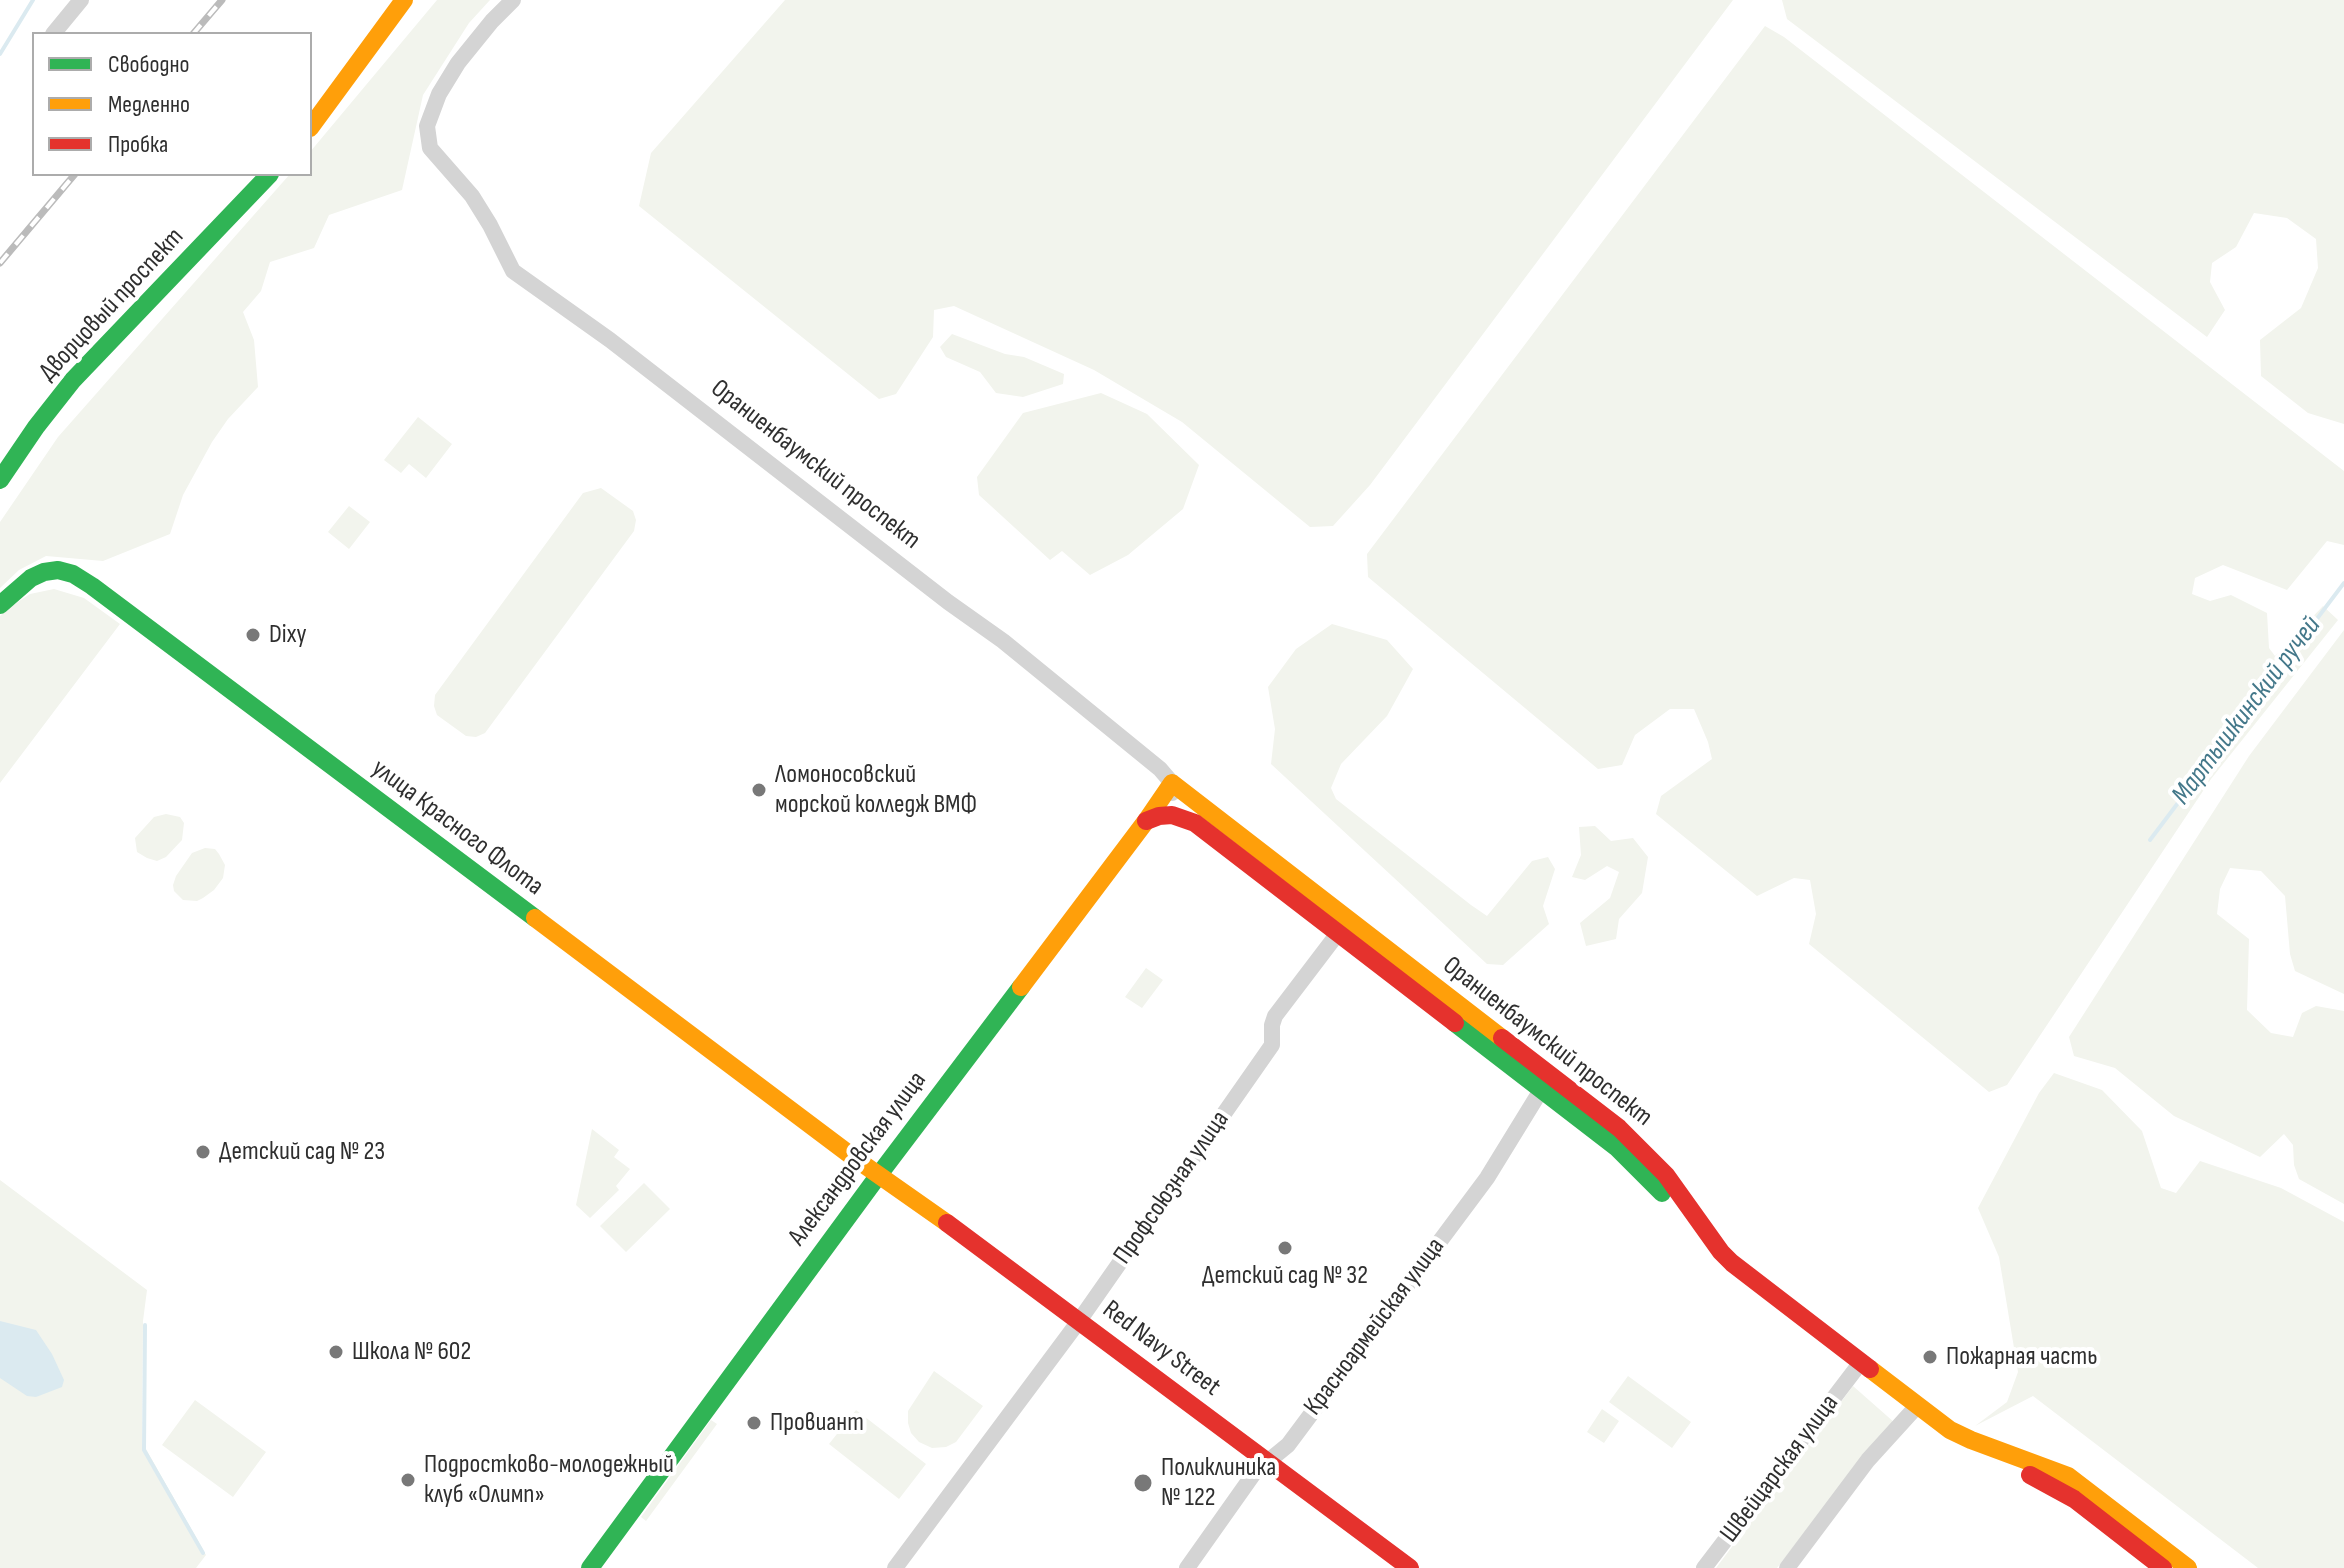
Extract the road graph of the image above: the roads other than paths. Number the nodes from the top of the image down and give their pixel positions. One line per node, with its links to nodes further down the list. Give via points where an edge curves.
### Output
1 (81, 0): 4 (street)
2 (404, 0): 5 (main road)
3 (513, 0): 9 (street, Ораниенбаумский проспект, via 458,63 427,126 430,148 472,196 513,271 1003,641)
4 (55, 32)
5 (312, 125)
6 (268, 176): 7 (main road, Дворцовый проспект, via 73,380)
7 (0, 480)
8 (0, 605): 14 (main road, улица Красного Флота, via 44,572 73,574)
9 (1172, 783): 10 (street); 11 (main road, Александровская улица); 12 (main road, Ораниенбаумский проспект)
10 (1172, 815): 11 (main road); 12 (main road, Ораниенбаумский проспект, via 1195,823)
11 (1146, 821): 14 (main road, Александровская улица)
12 (1343, 926): 13 (main road, Ораниенбаумский проспект); 15 (street, Профсоюзная улица, via 1275,1016 1272,1045)
13 (1546, 1083): 16 (main road, Ораниенбаумский проспект, via 1664,1195 1711,1258); 17 (main road, Ораниенбаумский проспект, via 1619,1128 1666,1175 1732,1263); 18 (street, Красноармейская улица, via 1487,1178 1288,1445)
14 (878, 1176): 15 (main road, Red Navy Street); 19 (main road, Александровская улица)
15 (1079, 1321): 18 (main road, Red Navy Street); 20 (street, Профсоюзная улица)
16 (1855, 1370): 17 (main road, Ораниенбаумский проспект); 23 (street, Швейцарская улица)
17 (1914, 1410): 24 (street, via 1868,1460); 25 (main road, Ораниенбаумский проспект, via 1963,1450 2048,1483 2074,1499); 26 (main road, Ораниенбаумский проспект, via 1971,1440 2068,1476)
18 (1268, 1462): 21 (street, Красноармейская улица, via 1252,1476); 22 (main road, Red Navy Street)
19 (590, 1568)
20 (895, 1568)
21 (1187, 1568)
22 (1410, 1568)
23 (1704, 1568)
24 (1787, 1568)
25 (2163, 1568)
26 (2188, 1568)

